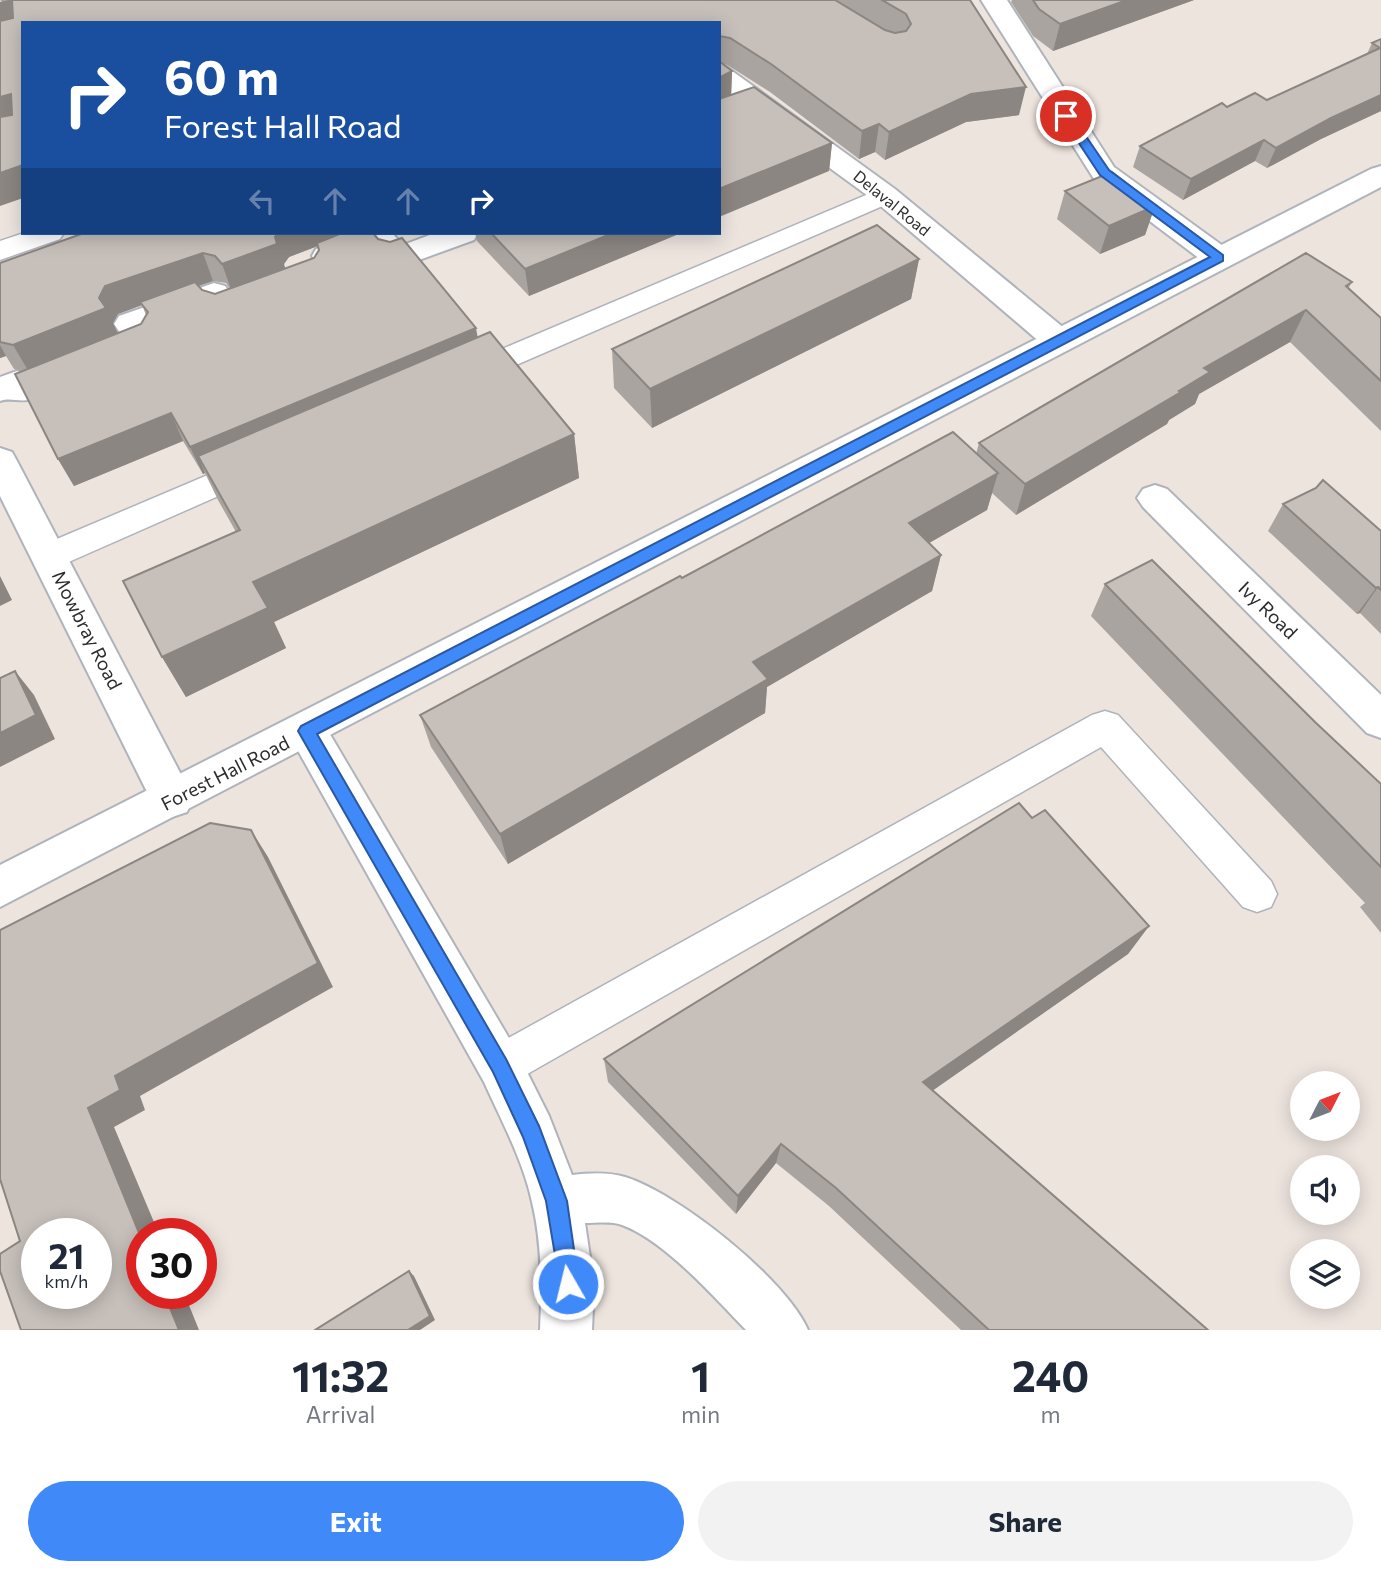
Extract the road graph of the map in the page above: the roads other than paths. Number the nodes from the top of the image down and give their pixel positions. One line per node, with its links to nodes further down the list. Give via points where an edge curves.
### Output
1 (994, 0): 10 (street, via 1104,173)
2 (721, 75): 3 (street, Delaval Road)
3 (758, 100): 4 (street); 6 (street, Delaval Road)
4 (729, 113)
5 (1381, 175): 10 (street, Forest Hall Road)
6 (885, 195): 11 (street, Delaval Road); 12 (lane)
7 (44, 235): 9 (lane)
8 (458, 235): 13 (street, via 397,258 379,236 301,266 298,282 225,309 214,293 130,324 142,342 21,391 17,383)
9 (0, 251)
10 (1219, 258): 11 (street, Forest Hall Road)
11 (1059, 341): 19 (street, Forest Hall Road)
12 (448, 384)
13 (0, 389)
14 (281, 456): 17 (lane)
15 (0, 461): 17 (street, Mowbray Road)
16 (1155, 498): 18 (street, Ivy Road)
17 (50, 556): 20 (street, Mowbray Road)
18 (1381, 722)
19 (307, 731): 20 (street, Forest Hall Road); 23 (street)
20 (172, 799): 21 (street, Forest Hall Road)
21 (0, 887)
22 (1257, 894): 23 (lane, via 1105,726)
23 (500, 1066): 24 (street, via 532,1133)
24 (556, 1201): 25 (street, via 568,1284); 26 (street, via 597,1198 631,1203 675,1230)
25 (566, 1330)
26 (782, 1330)

